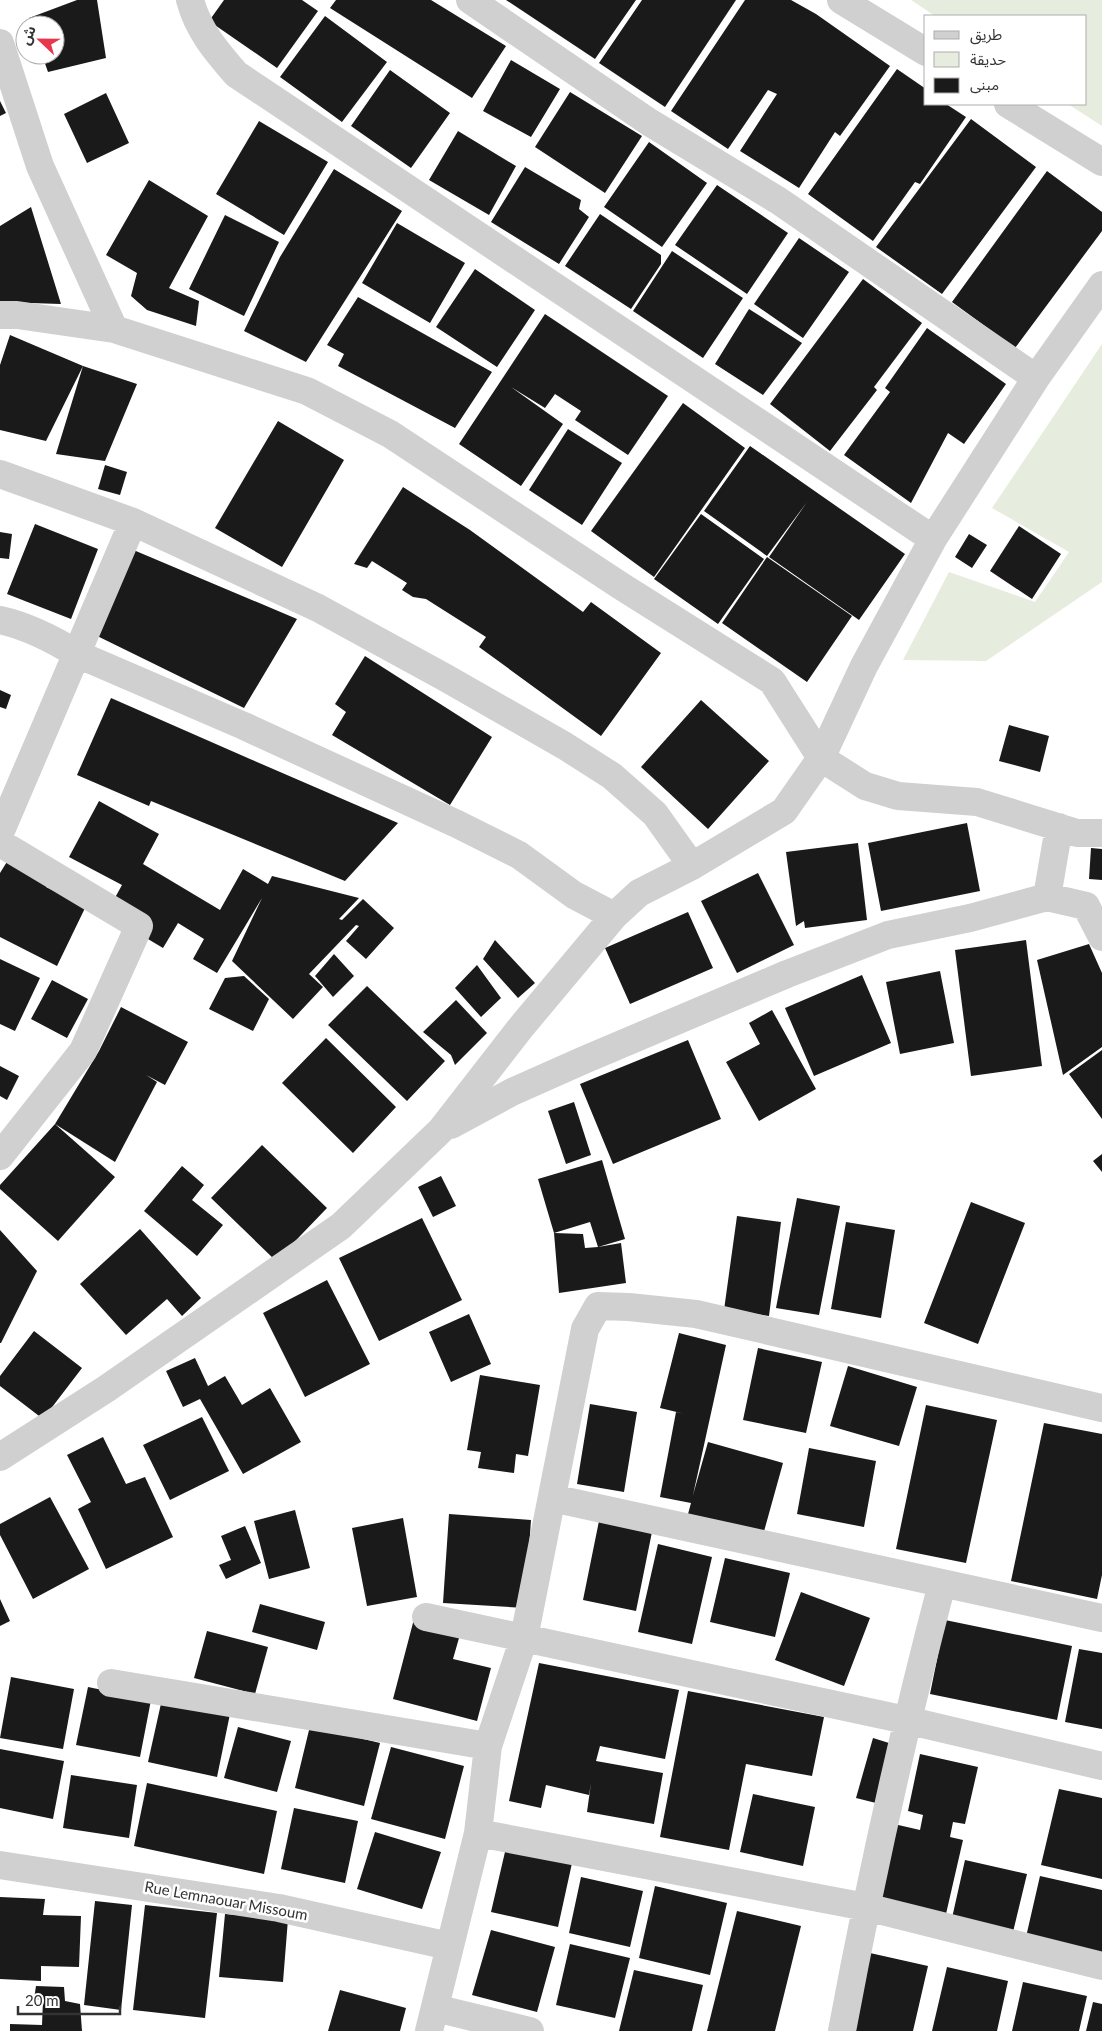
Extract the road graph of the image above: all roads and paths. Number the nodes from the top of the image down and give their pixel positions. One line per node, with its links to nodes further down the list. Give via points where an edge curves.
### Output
1 (190, 0): 14 (street, via 207,40 236,74)
2 (470, 0): 11 (street, via 649,122 779,201)
3 (841, 0): 5 (street)
4 (0, 43): 10 (street, via 40,166)
5 (924, 51)
6 (1010, 105): 7 (street)
7 (1102, 162)
8 (1102, 285): 11 (street)
9 (0, 316): 10 (street, via 17,315)
10 (114, 329): 17 (street, via 307,391 390,434 772,681)
11 (1036, 378): 14 (street)
12 (0, 474): 13 (street)
13 (133, 522): 16 (street); 22 (street, via 318,608 565,746 612,776 655,814)
14 (933, 539): 17 (street, via 864,666)
15 (0, 620): 16 (street, via 18,624)
16 (77, 654): 19 (street); 24 (street, via 457,824 519,855 574,895)
17 (822, 758): 18 (street, via 865,786 898,796 977,802); 22 (street, via 784,811)
18 (1059, 827): 20 (street, via 1077,833); 23 (street)
19 (0, 833)
20 (1102, 833)
21 (0, 843): 27 (street, via 139,926 83,1051)
22 (692, 866): 24 (street, via 639,893)
23 (1047, 897): 25 (street, via 1086,906); 26 (street, via 970,918 888,935 787,974 566,1068)
24 (614, 916): 26 (street)
25 (1102, 937)
26 (441, 1130): 29 (street, via 341,1226 106,1389)
27 (0, 1156)
28 (1102, 1408): 30 (street, via 696,1314 598,1306 586,1329)
29 (0, 1457)
30 (552, 1498): 31 (street); 34 (street)
31 (942, 1584): 33 (street); 36 (street)
32 (426, 1617): 34 (street)
33 (1102, 1618)
34 (524, 1638): 36 (street); 37 (street)
35 (111, 1683): 37 (street)
36 (906, 1720): 38 (street); 41 (street)
37 (488, 1746): 39 (street)
38 (1102, 1766)
39 (478, 1833): 41 (street); 42 (street)
40 (0, 1865): 42 (street, Rue Lemnaouar Missoum, via 279,1908)
41 (866, 1907): 43 (street); 46 (street)
42 (450, 1946): 44 (street)
43 (1102, 1966)
44 (432, 2019): 45 (street)
45 (530, 2031)
46 (842, 2031)

